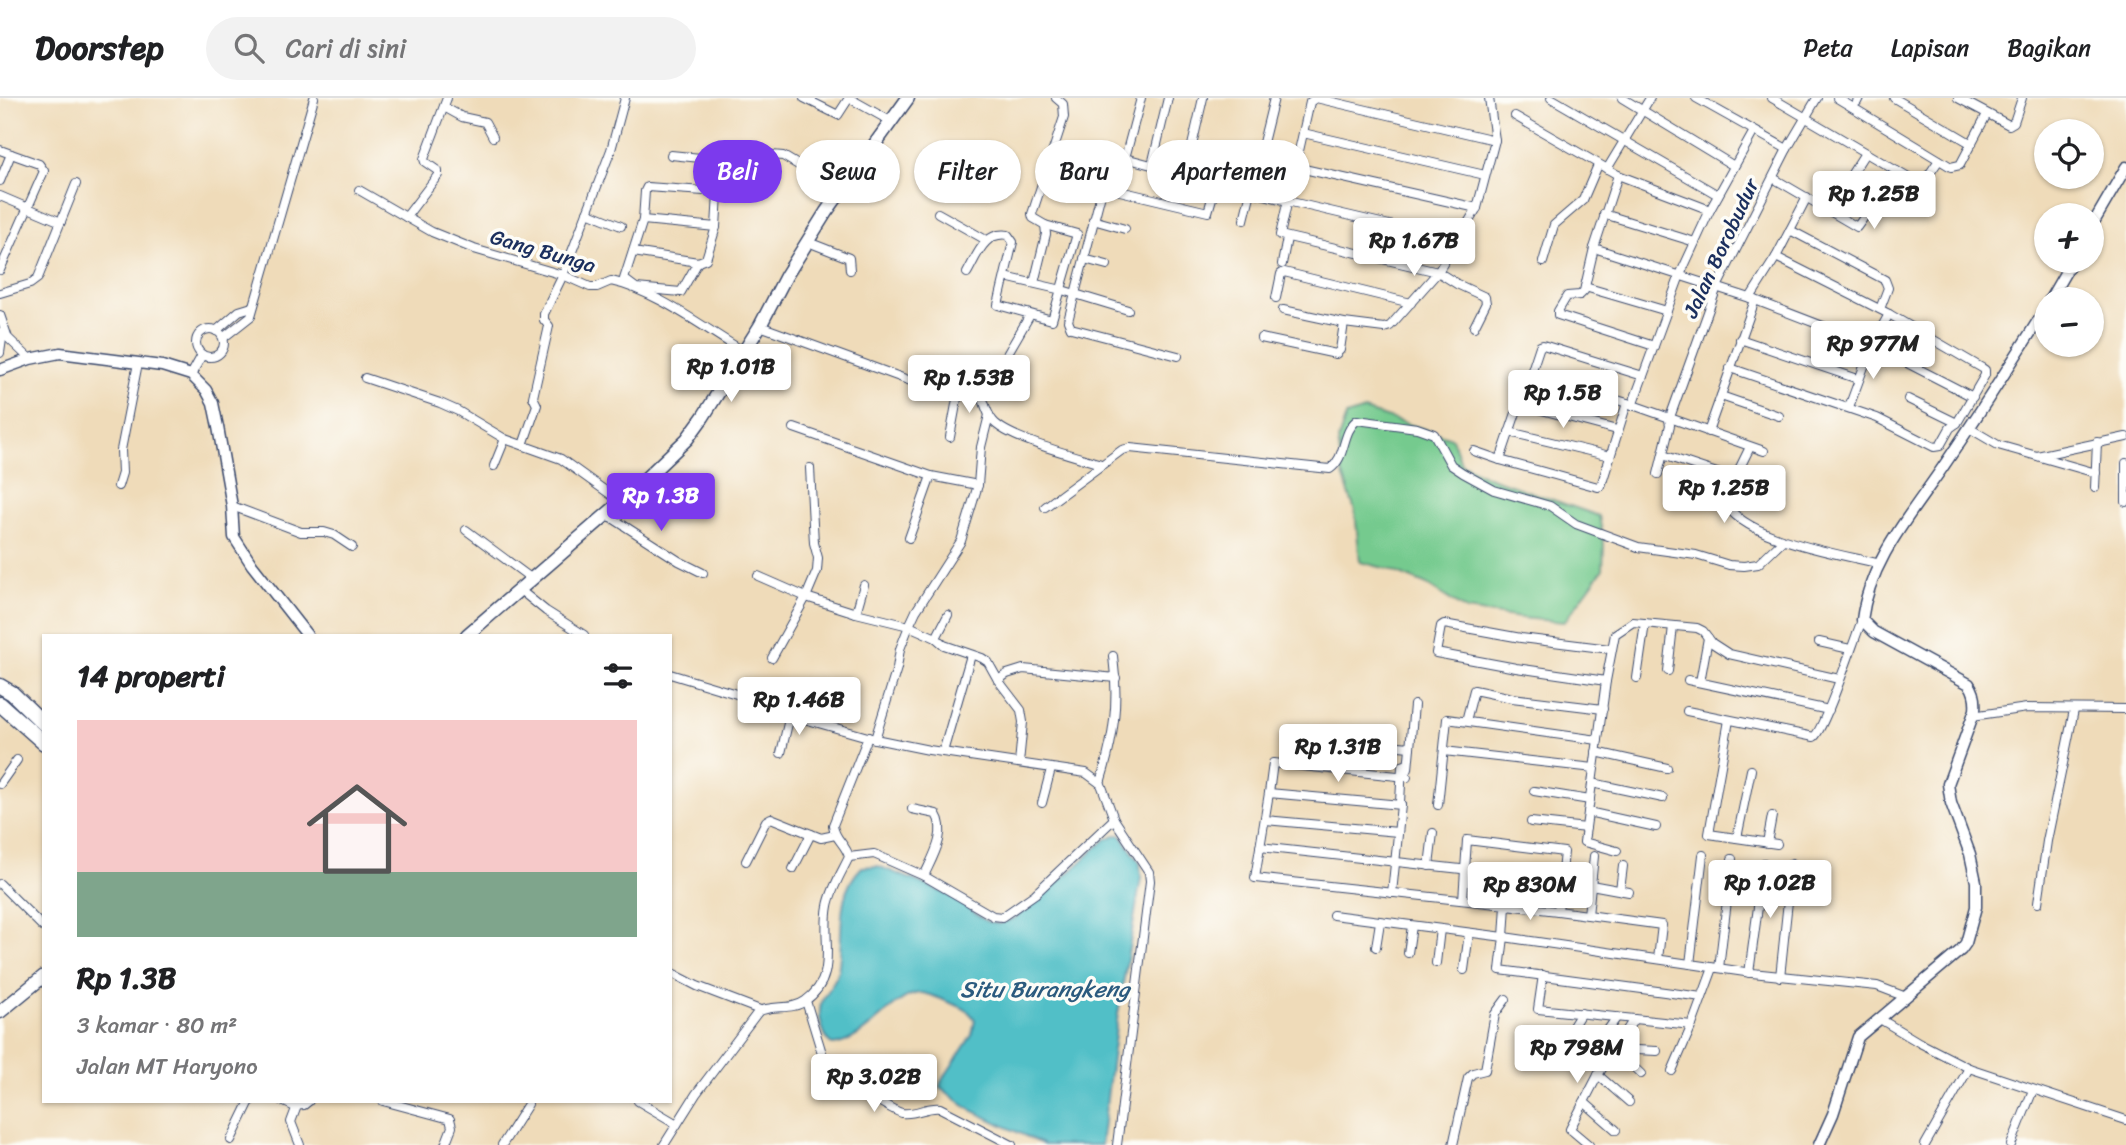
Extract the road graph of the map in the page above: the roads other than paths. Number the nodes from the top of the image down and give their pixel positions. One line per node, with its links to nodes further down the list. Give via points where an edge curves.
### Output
1 (314, 98): 118 (street)
2 (625, 98): 76 (street)
3 (804, 98): 27 (street, via 838,115 849,98)
4 (908, 98): 27 (main road)
5 (1056, 98): 84 (street, via 1063,104 1064,117 1032,214)
6 (1141, 98): 32 (street)
7 (1168, 98): 33 (street)
8 (1203, 98): 34 (street)
9 (1274, 98): 35 (street)
10 (1316, 98): 29 (street, via 1311,100); 37 (street)
11 (1488, 98): 37 (street)
12 (1552, 98): 38 (street)
13 (1622, 98): 23 (street)
14 (1650, 98): 23 (street)
15 (1696, 98): 28 (street)
16 (1772, 98): 26 (street)
17 (1817, 98): 26 (street, Jalan Borobudur)
18 (1837, 98): 46 (street)
19 (1894, 98): 39 (street)
20 (1958, 98): 24 (street)
21 (2021, 98): 24 (street, via 2011,124)
22 (445, 102): 30 (street, via 462,117 485,122); 79 (street, via 424,160 438,176)
23 (1642, 111): 38 (street); 48 (street)
24 (1987, 114): 39 (street)
25 (1515, 116): 47 (street)
26 (1805, 118): 40 (street, Jalan Borobudur); 42 (street)
27 (892, 122): 31 (main road)
28 (1754, 131): 40 (street); 48 (street)
29 (1303, 134): 36 (street); 53 (street)
30 (494, 137)
31 (879, 140)
32 (1130, 140)
33 (1158, 140)
34 (1193, 140)
35 (1264, 140)
36 (1302, 140)
37 (1495, 140): 53 (street)
38 (1625, 142): 50 (street); 60 (street)
39 (1972, 144): 46 (street, via 1960,165 1951,167)
40 (1787, 149): 55 (street, Jalan Borobudur)
41 (0, 150): 43 (street)
42 (1865, 153): 52 (street); 75 (street)
43 (11, 154): 56 (street); 72 (street, via 43,169)
44 (671, 155): 45 (street)
45 (693, 157)
46 (1939, 160): 52 (street, via 1924,182)
47 (1598, 165): 50 (street); 99 (street, via 1583,200 1554,225)
48 (1734, 166): 60 (street)
49 (2126, 167): 71 (street)
50 (1607, 169): 54 (street)
51 (1310, 170): 73 (street)
52 (1896, 171): 75 (street, via 1859,227)
53 (1485, 175): 73 (street)
54 (1618, 175): 74 (street); 78 (street)
55 (1773, 178): 62 (street); 111 (street, Jalan Borobudur)
56 (0, 181)
57 (76, 184): 83 (street)
58 (359, 190): 79 (street, Gang Bunga)
59 (693, 190): 81 (street, via 647,187)
60 (1718, 195): 74 (street)
61 (0, 196): 72 (street)
62 (1807, 197): 75 (street); 88 (street)
63 (717, 203): 86 (street)
64 (834, 203): 92 (main road)
65 (1098, 203): 80 (street)
66 (1166, 203): 67 (street, via 1205,213)
67 (1212, 203)
68 (1248, 203): 82 (street)
69 (1286, 203): 89 (street, via 1279,232)
70 (1296, 203): 91 (street)
71 (2104, 205)
72 (27, 208): 83 (street); 102 (street)
73 (1476, 208): 91 (street)
74 (1710, 210): 93 (street)
75 (1829, 210)
76 (587, 212): 85 (street); 106 (street)
77 (938, 213): 90 (street)
78 (1604, 214): 93 (street); 94 (street)
79 (406, 217): 106 (street, Gang Bunga, via 474,249)
80 (1093, 219): 87 (street); 97 (street)
81 (643, 220): 86 (street); 95 (street)
82 (1244, 220)
83 (61, 222): 113 (street, via 38,278)
84 (1045, 225): 109 (street); 112 (street, via 1077,234)
85 (621, 226)
86 (716, 227): 98 (street, via 706,259)
87 (1125, 229)
88 (1790, 230): 96 (street); 119 (street, via 1885,280 1888,288)
89 (1286, 238): 100 (street); 104 (street)
90 (986, 240): 105 (street); 108 (street, via 999,233 1011,238)
91 (1458, 241): 104 (street)
92 (808, 242): 103 (street, via 849,258); 127 (main road)
93 (1695, 242): 107 (street)
94 (1594, 248): 107 (street); 110 (street)
95 (633, 252): 98 (street); 98 (street, via 624,279 636,288 681,292)
96 (1776, 257): 116 (street); 119 (street)
97 (1084, 259): 101 (street); 114 (street)
98 (698, 262)
99 (1542, 262)
100 (1282, 264)
101 (1107, 265)
102 (0, 270)
103 (850, 270)
104 (1438, 272): 117 (street); 128 (street, via 1485,297)
105 (967, 273)
106 (563, 275): 137 (street, Gang Bunga, via 590,287 611,281 630,287); 169 (street, via 543,318 549,326 533,397 537,405)
107 (1680, 275): 111 (street); 122 (street)
108 (1005, 276): 109 (street); 125 (street, via 998,305)
109 (1034, 283): 112 (street)
110 (1585, 287): 122 (street); 136 (street, via 1580,295 1567,296 1562,302 1560,317)
111 (1717, 287): 116 (street); 158 (street, Jalan Borobudur)
112 (1062, 290): 114 (street); 125 (street, via 1052,320)
113 (0, 293)
114 (1075, 294): 120 (street); 140 (street, via 1068,321 1071,328)
115 (1276, 298): 117 (street, via 1284,271)
116 (1753, 299): 134 (street); 135 (street)
117 (1411, 303): 126 (street, via 1387,328)
118 (252, 307): 130 (street); 132 (street, via 248,319)
119 (1880, 309): 123 (street)
120 (1128, 310)
121 (1283, 310): 126 (street)
122 (1667, 311): 136 (street)
123 (1889, 314): 135 (street); 152 (street, via 1985,370)
124 (0, 315): 141 (street, via 8,338)
125 (1030, 315): 149 (street, via 1010,353)
126 (1343, 323): 133 (street, via 1336,354)
127 (760, 326): 137 (main road); 150 (street, via 919,384)
128 (1474, 327)
129 (2034, 327): 161 (street)
130 (216, 331): 132 (street); 139 (street, via 206,330 198,337 196,347)
131 (0, 332): 138 (street)
132 (223, 338): 139 (street, via 219,354 211,358)
133 (1261, 338)
134 (1740, 339): 143 (street); 148 (street)
135 (1872, 345): 148 (street); 152 (street)
136 (1654, 346): 146 (street)
137 (743, 351): 188 (main road, via 687,439)
138 (0, 354)
139 (202, 355): 145 (street)
140 (1178, 356)
141 (30, 359): 142 (street, via 60,353); 144 (street)
142 (138, 363): 145 (street); 186 (street)
143 (1730, 368): 151 (street); 155 (street)
144 (0, 370)
145 (191, 375): 190 (street, via 213,403)
146 (1643, 376): 154 (street); 154 (street, via 1540,346 1533,373)
147 (365, 378): 167 (street, via 458,411)
148 (1858, 379): 155 (street)
149 (977, 385): 150 (street); 156 (street)
150 (959, 388): 165 (street)
151 (1721, 396): 157 (street); 164 (street)
152 (1973, 397): 159 (street)
153 (1908, 399): 159 (street)
154 (1629, 405): 158 (street); 162 (street)
155 (1849, 407): 159 (street, via 1934,447 1940,446)
156 (989, 415): 178 (street, via 1018,437); 185 (street)
157 (1779, 416)
158 (1669, 420): 164 (street); 173 (street, Jalan Borobudur)
159 (1957, 423)
160 (794, 428): 183 (street)
161 (1969, 428): 175 (street, via 1998,445); 197 (street)
162 (1617, 430): 163 (street, via 1518,404); 174 (street)
163 (1509, 432): 174 (street); 176 (street)
164 (1708, 432): 170 (street)
165 (950, 437)
166 (2126, 437): 168 (street)
167 (505, 439): 169 (street); 179 (street)
168 (2097, 442): 175 (street); 181 (street)
169 (523, 445): 188 (street, via 573,465)
170 (1750, 447): 172 (street); 184 (street)
171 (1475, 451): 176 (street)
172 (1764, 451)
173 (1663, 455): 182 (street, Jalan Borobudur); 184 (street)
174 (1610, 456): 176 (street, via 1598,486)
175 (2037, 456): 181 (street)
176 (1500, 460)
177 (2126, 463): 189 (street)
178 (1101, 464): 191 (street); 195 (street, via 1130,448 1330,469 1340,459 1350,426 1366,421 1434,434 1451,465 1463,473 1494,490 1550,506 1576,524 1638,547 1744,566 1758,564)
179 (494, 466)
180 (810, 468): 203 (street, via 818,558)
181 (2096, 473): 187 (street)
182 (1658, 474)
183 (931, 475): 185 (street); 194 (street)
184 (1735, 479): 195 (street, via 1725,504 1740,521)
185 (978, 485): 208 (street, via 961,541)
186 (118, 486)
187 (2095, 488)
188 (621, 502): 192 (main road)
189 (2126, 502)
190 (232, 506): 196 (street, via 300,532 334,535); 210 (street, via 238,545)
191 (1045, 507)
192 (606, 514): 198 (street); 200 (main road)
193 (466, 530): 200 (street)
194 (909, 538)
195 (1782, 541): 197 (street)
196 (352, 547)
197 (1880, 564): 206 (street)
198 (703, 573)
199 (758, 576): 203 (street)
200 (532, 579): 202 (main road)
201 (864, 585): 204 (street)
202 (520, 590): 211 (main road); 212 (street)
203 (806, 597): 204 (street); 220 (street)
204 (856, 613): 208 (street)
205 (948, 615): 213 (street)
206 (1862, 620): 217 (street); 238 (street, via 1874,632 1969,684 1975,699)
207 (1645, 624): 209 (street); 216 (street, via 1633,622 1615,634); 224 (street)
208 (909, 626): 213 (street); 242 (street)
209 (1674, 626): 214 (street, via 1700,629); 221 (street)
210 (306, 634)
211 (468, 634)
212 (582, 634)
213 (936, 638): 218 (street)
214 (1708, 638): 225 (street, via 1737,656); 229 (street)
215 (1819, 642): 217 (street)
216 (1610, 649): 228 (street); 228 (street, via 1444,624 1436,653)
217 (1850, 649): 225 (street)
218 (971, 655): 226 (street, via 988,662); 248 (street)
219 (1113, 656): 223 (street)
220 (772, 658)
221 (1668, 671)
222 (672, 675): 237 (street)
223 (1116, 678): 226 (street, via 1023,669); 258 (street, via 1115,723)
224 (1637, 678)
225 (1839, 679): 234 (street)
226 (998, 680): 252 (street, via 1021,710)
227 (1688, 680): 229 (street)
228 (1606, 681): 232 (street)
229 (1700, 682): 234 (street)
230 (4, 697): 240 (highway)
231 (1414, 705): 246 (street)
232 (1603, 709): 241 (street, via 1474,690); 244 (street)
233 (2126, 709): 235 (street)
234 (1829, 710): 239 (street, via 1818,734 1810,737)
235 (2074, 710): 238 (street, via 2027,709); 303 (street)
236 (1687, 711): 239 (street)
237 (790, 715): 242 (street); 250 (street)
238 (1972, 716): 326 (street, via 1948,784 1976,882 1974,920 1961,950)
239 (1729, 720): 280 (street, via 1709,834)
240 (34, 721): 243 (highway)
241 (1466, 721): 244 (street); 247 (street, via 1447,719)
242 (872, 738): 248 (street); 279 (street, via 833,825)
243 (42, 739)
244 (1598, 740): 249 (street)
245 (1344, 741): 246 (street)
246 (1410, 747): 257 (street, via 1408,764 1402,766)
247 (1444, 751): 253 (street); 267 (street)
248 (943, 752): 252 (street)
249 (1597, 752): 253 (street); 254 (street)
250 (780, 753)
251 (17, 760): 260 (street)
252 (1019, 763): 255 (street)
253 (1594, 768): 259 (street)
254 (1667, 768)
255 (1051, 769): 258 (street, via 1086,772); 265 (street)
256 (1751, 770): 280 (street)
257 (1404, 777): 262 (street, via 1273,763); 266 (street)
258 (1100, 783): 271 (street)
259 (1592, 783): 263 (street); 264 (street)
260 (0, 784)
261 (1534, 791): 264 (street)
262 (1269, 793): 266 (street); 272 (street)
263 (1663, 798)
264 (1590, 800): 269 (street)
265 (1042, 803)
266 (1401, 805): 276 (street)
267 (1438, 806)
268 (912, 809): 297 (street, via 936,814 940,823)
269 (1588, 812): 274 (street); 275 (street)
270 (1772, 816): 281 (street)
271 (1114, 819): 297 (street, via 1035,894 1002,917); 366 (street, via 1146,866 1150,881)
272 (1265, 820): 276 (street); 283 (street)
273 (1531, 822): 275 (street)
274 (1656, 827)
275 (1586, 828): 284 (street, via 1584,842)
276 (1398, 832): 290 (street)
277 (1433, 833): 293 (street)
278 (811, 834): 279 (street); 289 (street, via 768,819); 295 (street)
279 (835, 835): 287 (street)
280 (1737, 838): 281 (street)
281 (1767, 843): 282 (street)
282 (1777, 844)
283 (1260, 847): 290 (street); 301 (street, via 1255,878)
284 (1617, 851)
285 (1703, 855): 318 (street)
286 (1594, 856): 300 (street)
287 (849, 857): 297 (street, via 874,854); 329 (street, via 828,907 827,971)
288 (1732, 859): 319 (street)
289 (746, 861)
290 (1395, 862): 293 (street); 301 (street)
291 (1763, 863): 322 (street)
292 (1792, 863): 324 (street)
293 (1429, 866): 296 (street)
294 (1623, 866): 300 (street, via 1625,891)
295 (793, 869)
296 (1465, 870): 298 (street); 298 (street, via 1467,840 1564,852); 302 (street)
297 (924, 876)
298 (1561, 880): 305 (street)
299 (0, 884): 309 (street)
300 (1591, 885): 307 (street)
301 (1392, 892): 302 (street)
302 (1463, 900): 304 (street)
303 (2038, 903)
304 (1506, 905): 305 (street); 313 (street)
305 (1558, 911): 307 (street)
306 (1332, 915): 308 (street)
307 (1588, 915): 316 (street, via 1662,925)
308 (1380, 922): 310 (street); 314 (street)
309 (42, 926)
310 (1412, 926): 311 (street); 315 (street)
311 (1440, 929): 312 (street); 317 (street)
312 (1469, 933): 313 (street); 320 (street)
313 (1504, 937): 316 (street); 323 (street, via 1500,970)
314 (1376, 947)
315 (1408, 953)
316 (1658, 959): 318 (street)
317 (1436, 963)
318 (1690, 964): 319 (street)
319 (1716, 968): 322 (street); 327 (street)
320 (1464, 970)
321 (672, 973): 330 (street)
322 (1749, 973): 324 (street)
323 (1543, 975): 327 (street); 332 (street, via 1538,1009)
324 (1780, 976): 326 (street, via 1877,986)
325 (42, 978): 331 (main road)
326 (1906, 996): 334 (street)
327 (1702, 998): 336 (street)
328 (1506, 999): 367 (street, via 1495,1014 1485,1070 1468,1079)
329 (806, 1001): 330 (street); 365 (street, via 830,1070 898,1112 940,1108)
330 (760, 1010): 358 (street)
331 (0, 1012)
332 (1581, 1013): 333 (street); 337 (street)
333 (1617, 1017): 335 (street); 341 (street)
334 (1880, 1018): 343 (street); 369 (street, via 1858,1037)
335 (1634, 1019): 336 (street); 338 (street)
336 (1692, 1025): 344 (street)
337 (1565, 1039)
338 (1615, 1049): 339 (street); 342 (street); 346 (street)
339 (1636, 1050): 340 (street); 342 (street)
340 (1657, 1051)
341 (1592, 1052)
342 (1629, 1063): 345 (street)
343 (1969, 1068): 347 (street); 370 (street)
344 (1672, 1071)
345 (1641, 1074)
346 (1598, 1075): 348 (street); 349 (street)
347 (2032, 1090): 357 (street); 371 (street)
348 (1584, 1102): 359 (street); 368 (street, via 1570,1129)
349 (1629, 1102)
350 (249, 1103): 360 (street)
351 (288, 1103): 356 (street)
352 (306, 1103): 356 (street)
353 (390, 1103): 362 (street, via 450,1119 453,1127)
354 (641, 1103): 358 (street)
355 (528, 1104): 363 (street)
356 (297, 1106): 361 (street, via 291,1122)
357 (2126, 1120)
358 (677, 1124): 364 (street)
359 (1616, 1130)
360 (231, 1140)
361 (300, 1145)
362 (445, 1145)
363 (502, 1145)
364 (664, 1145)
365 (1012, 1145)
366 (1116, 1145)
367 (1453, 1145)
368 (1589, 1145)
369 (1819, 1145)
370 (1925, 1145)
371 (2011, 1145)

